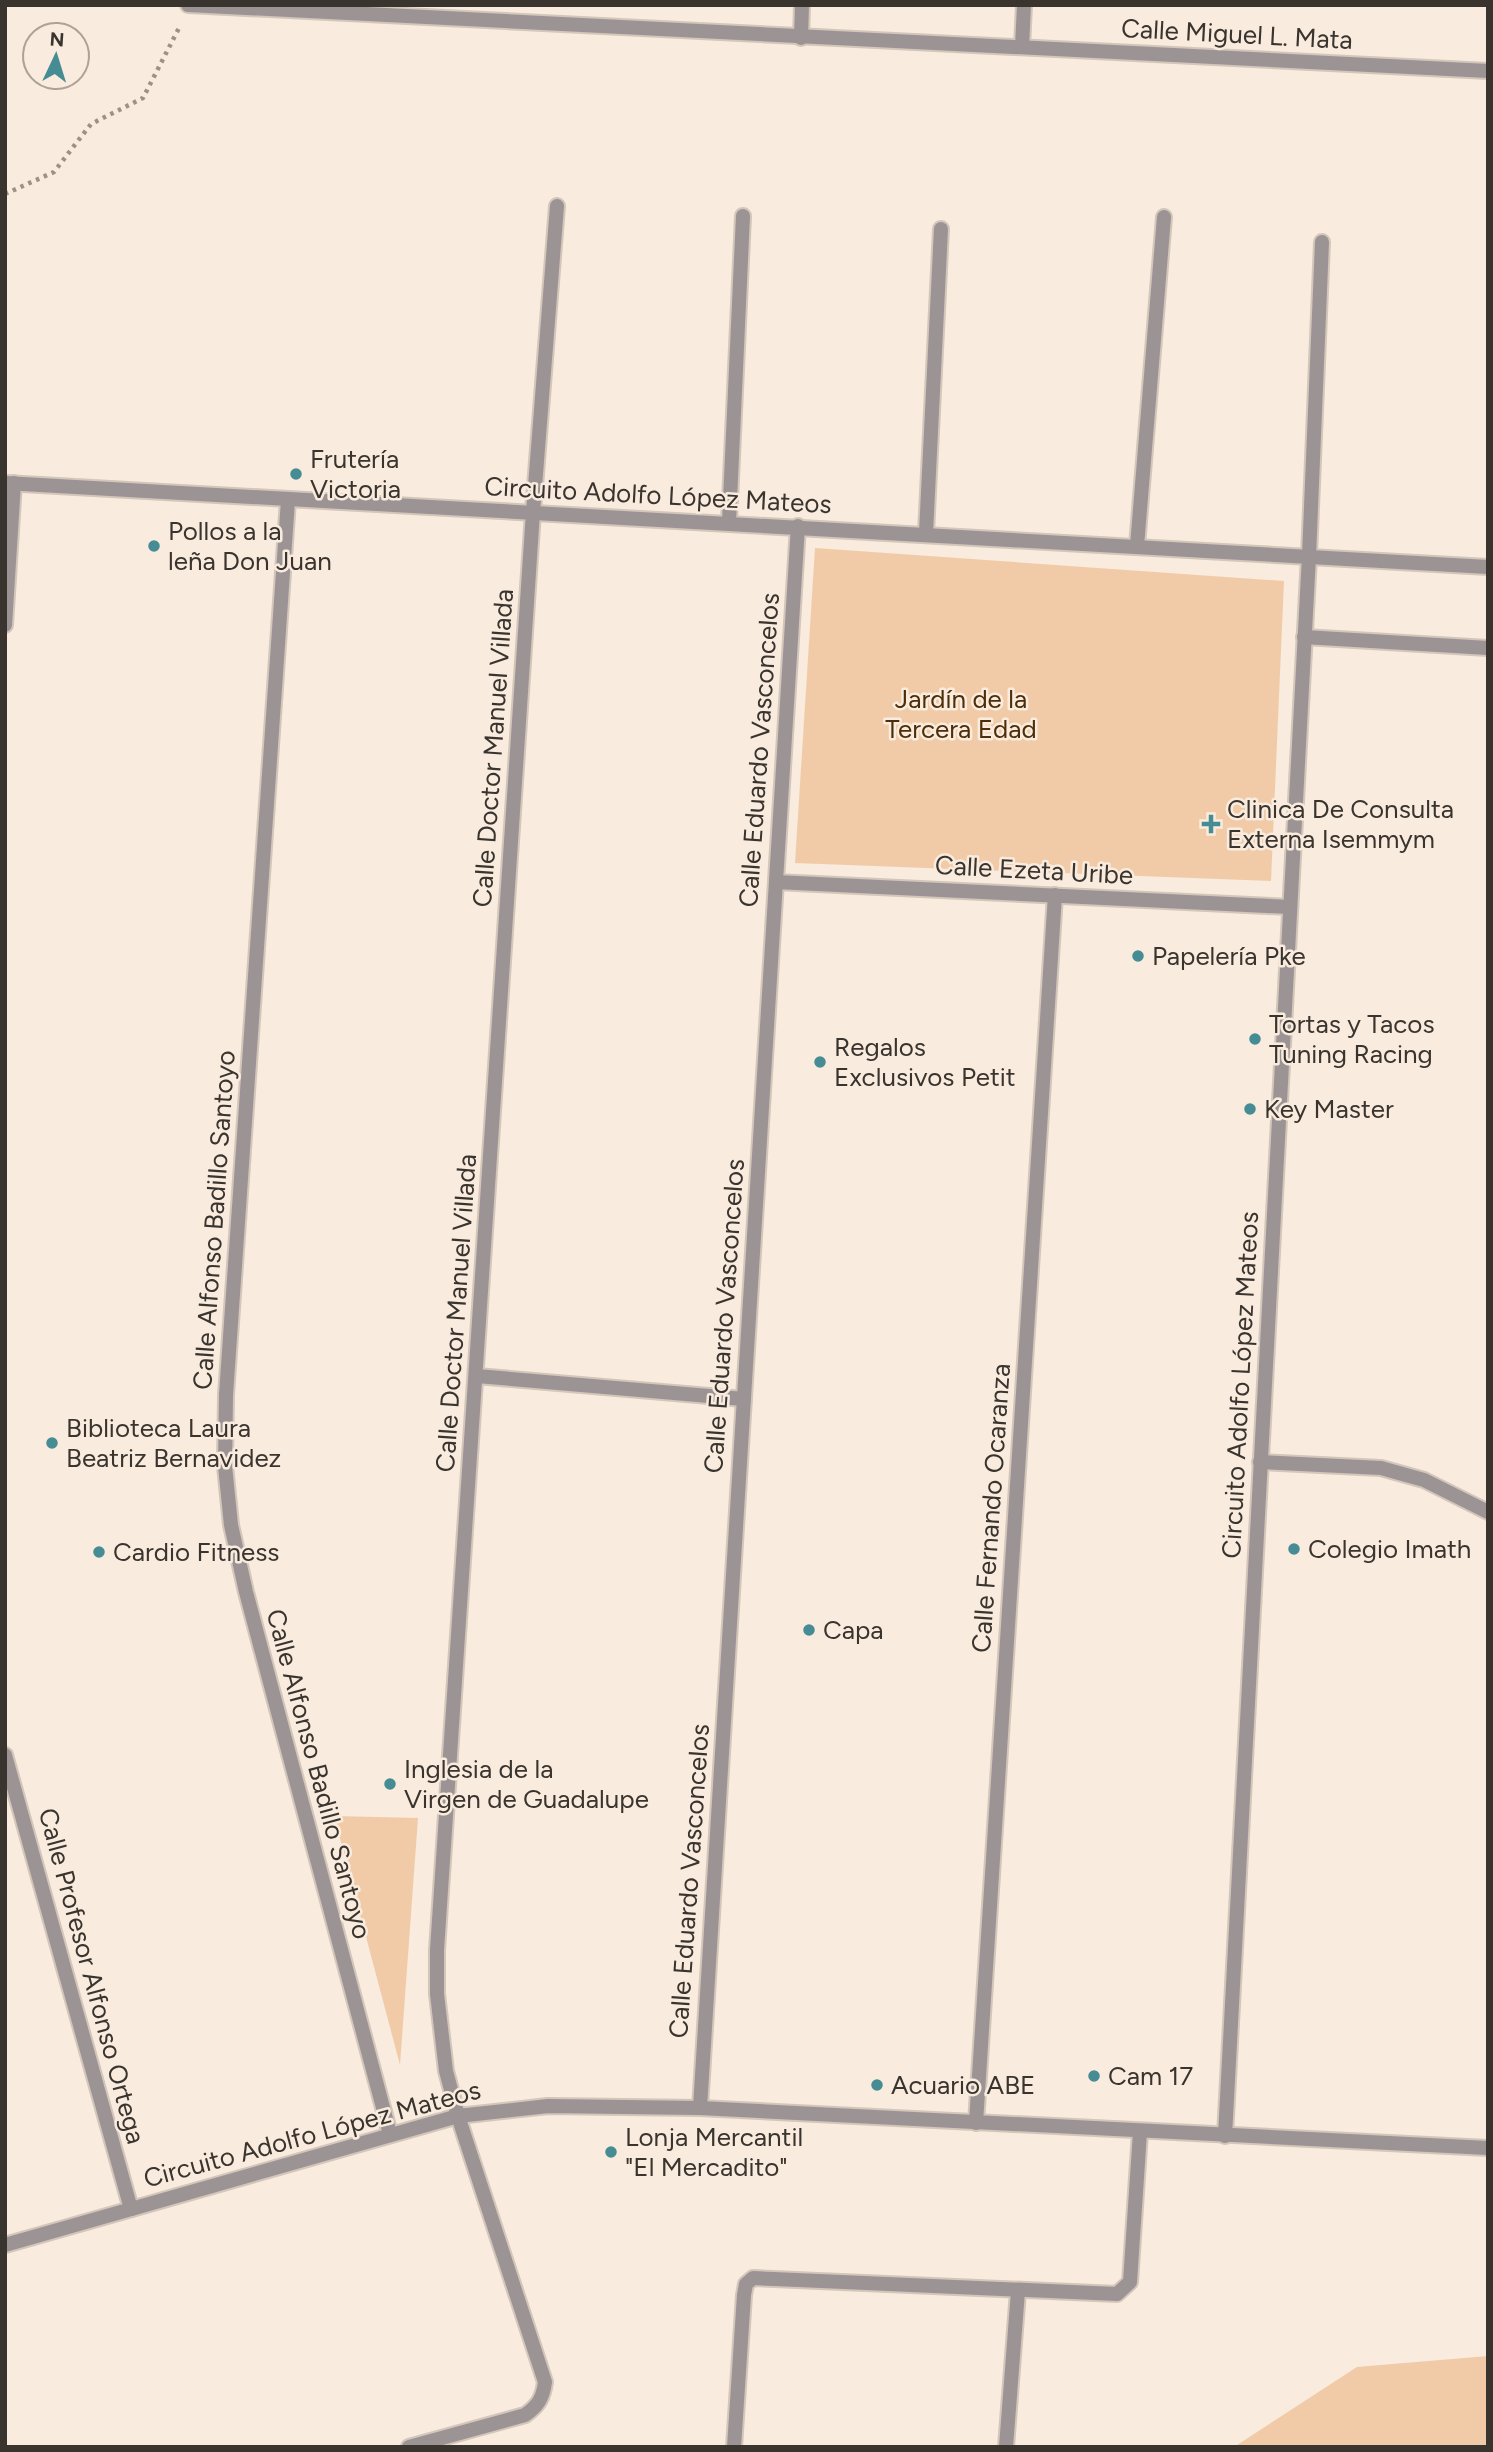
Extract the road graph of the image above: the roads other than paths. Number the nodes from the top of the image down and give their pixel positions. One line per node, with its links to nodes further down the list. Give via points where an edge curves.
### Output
1 (189, 5): 4 (street, Calle Miguel L. Mata)
2 (802, 5): 4 (street)
3 (1024, 5): 5 (street)
4 (801, 38): 5 (street, Calle Miguel L. Mata)
5 (1022, 47): 6 (street, Calle Miguel L. Mata)
6 (1488, 71)
7 (557, 206): 14 (street, Calle Doctor Manuel Villada)
8 (743, 216): 15 (street)
9 (1164, 216): 18 (street)
10 (941, 229): 17 (street)
11 (1322, 242): 19 (street)
12 (10, 483): 13 (street, Circuito Adolfo López Mateos); 21 (street)
13 (288, 500): 14 (street, Circuito Adolfo López Mateos); 36 (street, Calle Alfonso Badillo Santoyo, via 227,1381 225,1466 231,1525 246,1592)
14 (533, 512): 15 (street, Circuito Adolfo López Mateos); 27 (street, Calle Doctor Manuel Villada)
15 (729, 522): 16 (street, Circuito Adolfo López Mateos)
16 (798, 526): 17 (street, Circuito Adolfo López Mateos); 24 (street, Calle Eduardo Vasconcelos)
17 (926, 533): 18 (street, Circuito Adolfo López Mateos)
18 (1137, 546): 19 (street, Circuito Adolfo López Mateos)
19 (1309, 556): 20 (street, Circuito Adolfo López Mateos); 22 (street, Circuito Adolfo López Mateos)
20 (1488, 566)
21 (5, 625)
22 (1304, 637): 23 (street); 26 (street, Circuito Adolfo López Mateos)
23 (1488, 648)
24 (776, 882): 25 (street, Calle Ezeta Uribe); 28 (street, Calle Eduardo Vasconcelos)
25 (1055, 895): 26 (street, Calle Ezeta Uribe); 34 (street, Calle Fernando Ocaranza)
26 (1290, 907): 29 (street, Circuito Adolfo López Mateos)
27 (477, 1376): 28 (street); 33 (street, Calle Doctor Manuel Villada, via 437,1950 440,2031)
28 (744, 1399): 32 (street, Calle Eduardo Vasconcelos)
29 (1260, 1462): 30 (street, via 1381,1468 1424,1480); 37 (street, Circuito Adolfo López Mateos)
30 (1488, 1511)
31 (5, 1755): 39 (street, Calle Profesor Alfonso Ortega)
32 (700, 2108): 33 (street, Circuito Adolfo López Mateos, via 548,2106); 34 (street, Circuito Adolfo López Mateos)
33 (458, 2116): 36 (street, Circuito Adolfo López Mateos); 42 (street, Calle Doctor Manuel Villada, via 545,2382 543,2396 525,2415)
34 (976, 2123): 35 (street, Circuito Adolfo López Mateos)
35 (1140, 2132): 37 (street, Circuito Adolfo López Mateos); 41 (street, via 1130,2282 1117,2294 1107,2295)
36 (390, 2134): 39 (street, Circuito Adolfo López Mateos)
37 (1225, 2136): 38 (street, Circuito Adolfo López Mateos)
38 (1488, 2148)
39 (131, 2209): 40 (street, Circuito Adolfo López Mateos)
40 (5, 2245)
41 (1018, 2291): 43 (street, via 752,2278 744,2295); 44 (street)
42 (409, 2447)
43 (734, 2447)
44 (1006, 2447)

